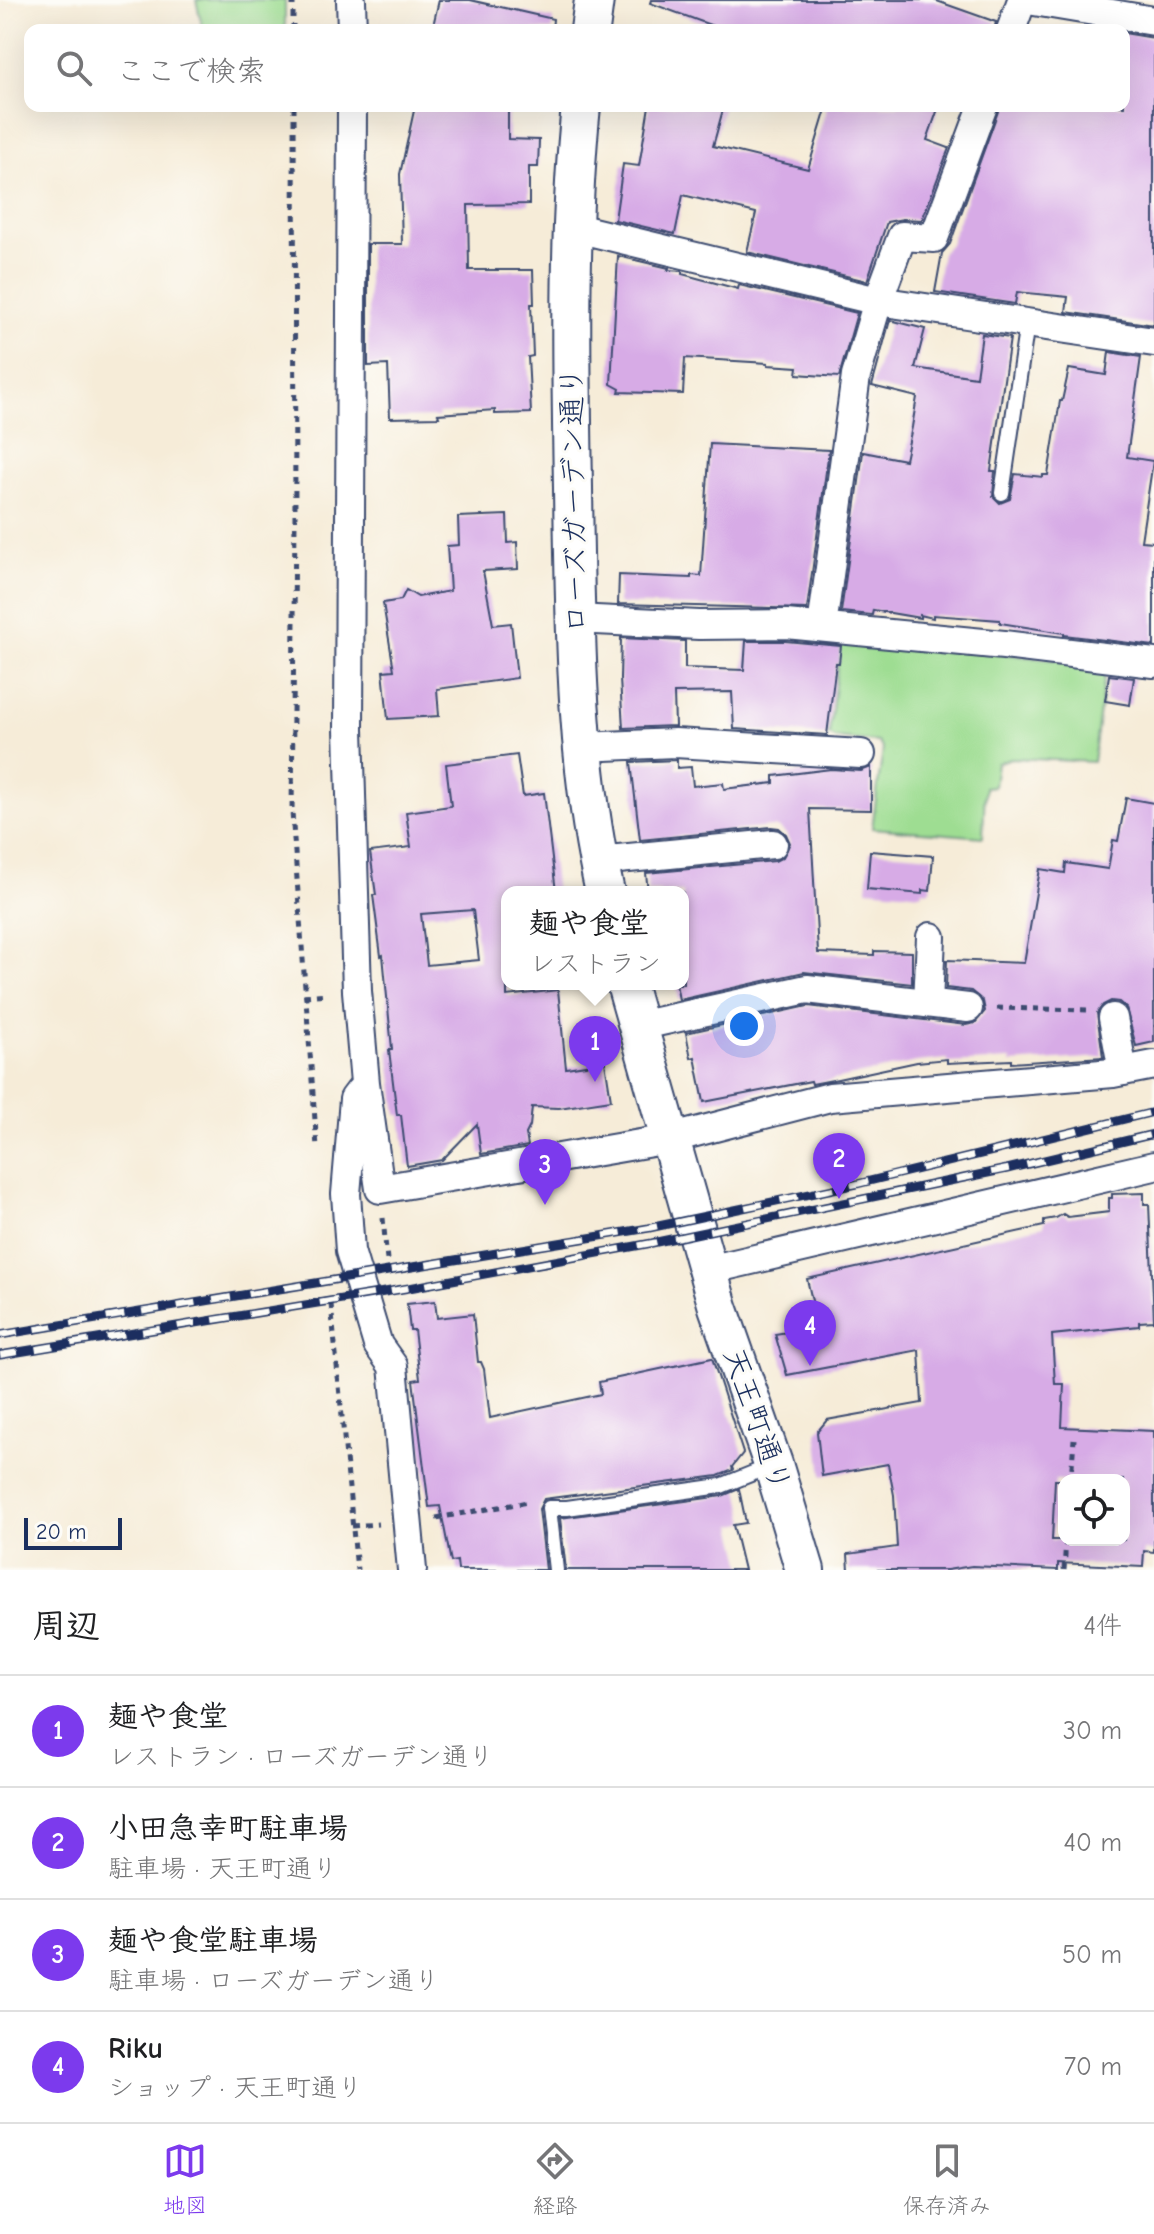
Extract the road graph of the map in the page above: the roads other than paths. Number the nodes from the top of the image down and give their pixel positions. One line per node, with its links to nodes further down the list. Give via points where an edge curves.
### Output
1 (351, 0): 7 (street)
2 (594, 0): 8 (main road)
3 (1022, 0): 9 (street)
4 (1028, 0): 5 (street)
5 (1103, 21): 6 (street)
6 (1154, 21)
7 (352, 24)
8 (591, 24)
9 (1013, 24)
10 (352, 112): 33 (street, via 349,729)
11 (581, 112): 13 (main road, ローズガーデン通り)
12 (981, 112): 14 (street, via 934,238 902,236)
13 (572, 227): 14 (street); 18 (main road, ローズガーデン通り)
14 (878, 301): 15 (street); 19 (street, via 856,376)
15 (1027, 323): 16 (street); 17 (lane)
16 (1154, 342)
17 (1002, 493)
18 (575, 619): 19 (street); 21 (main road, ローズガーデン通り)
19 (822, 627): 20 (street)
20 (1154, 663)
21 (582, 747): 22 (street, via 675,743); 24 (main road, ローズガーデン通り)
22 (861, 754)
23 (773, 844): 24 (street)
24 (601, 877)
25 (935, 940): 27 (street)
26 (628, 990): 30 (main road)
27 (928, 1003): 28 (street); 30 (street, via 807,989)
28 (968, 1008)
29 (1113, 1018): 32 (street)
30 (638, 1026): 34 (main road)
31 (1154, 1065): 32 (street)
32 (1123, 1071): 34 (street, via 830,1097)
33 (365, 1083): 34 (street, via 380,1189); 38 (street, via 354,1099 346,1218 350,1251 378,1345 393,1366)
34 (669, 1139): 36 (main road, 天王町通り)
35 (1154, 1166): 36 (street)
36 (708, 1270): 37 (main road, 天王町通り)
37 (773, 1464): 39 (lane, via 721,1486 549,1508); 40 (main road, 天王町通り)
38 (412, 1570)
39 (556, 1570)
40 (805, 1570)

